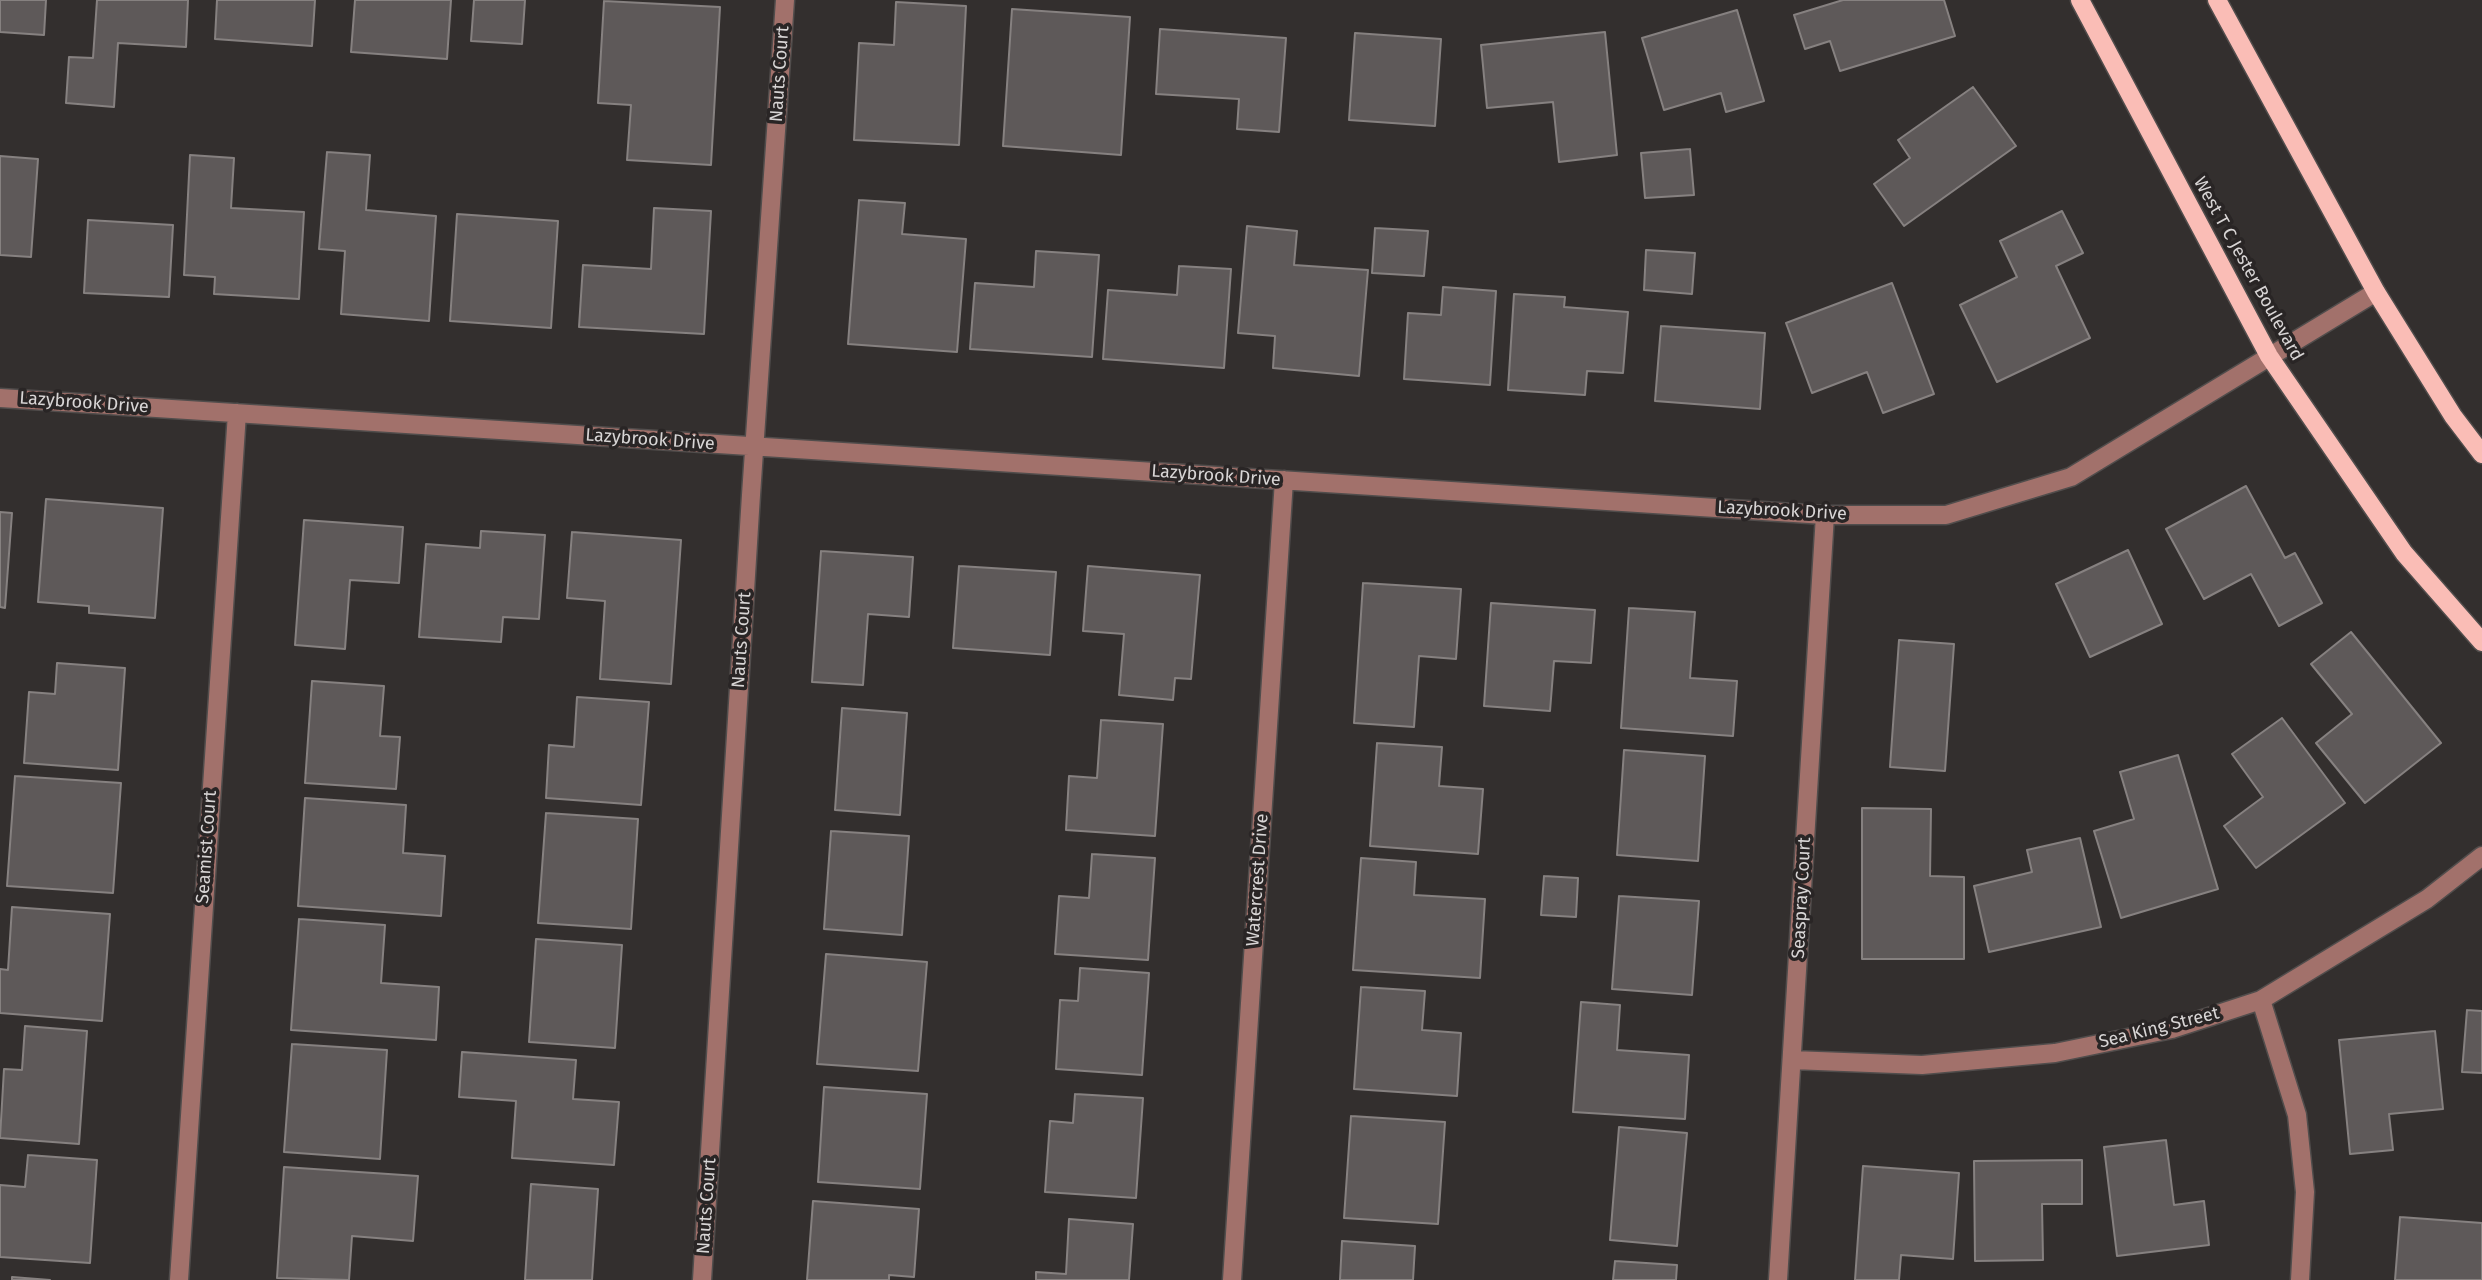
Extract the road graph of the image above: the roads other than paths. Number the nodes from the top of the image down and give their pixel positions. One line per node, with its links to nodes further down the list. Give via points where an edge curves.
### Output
1 (785, 0): 8 (street, Nauts Court)
2 (2080, 0): 5 (main road, West T C Jester Boulevard)
3 (2217, 0): 4 (main road)
4 (2376, 292): 5 (street, Lazybrook Drive); 9 (main road)
5 (2269, 356): 11 (street, Lazybrook Drive, via 2071,477 1946,514); 12 (main road, West T C Jester Boulevard, via 2404,553)
6 (0, 398): 7 (street, Lazybrook Drive)
7 (237, 413): 8 (street, Lazybrook Drive); 16 (street, Seamist Court)
8 (755, 447): 10 (street, Lazybrook Drive); 17 (street, Nauts Court)
9 (2482, 454)
10 (1283, 480): 11 (street, Lazybrook Drive); 18 (street, Watercrest Drive)
11 (1825, 515): 15 (street, Seaspray Court)
12 (2482, 642)
13 (2482, 856): 14 (street, Sea King Street, via 2427,899)
14 (2261, 1000): 15 (street, Sea King Street, via 2172,1029 2055,1052 1922,1065); 20 (street, via 2297,1115 2305,1192)
15 (1792, 1060): 19 (street, Seaspray Court)
16 (179, 1280)
17 (702, 1280)
18 (1232, 1280)
19 (1778, 1280)
20 (2300, 1280)

